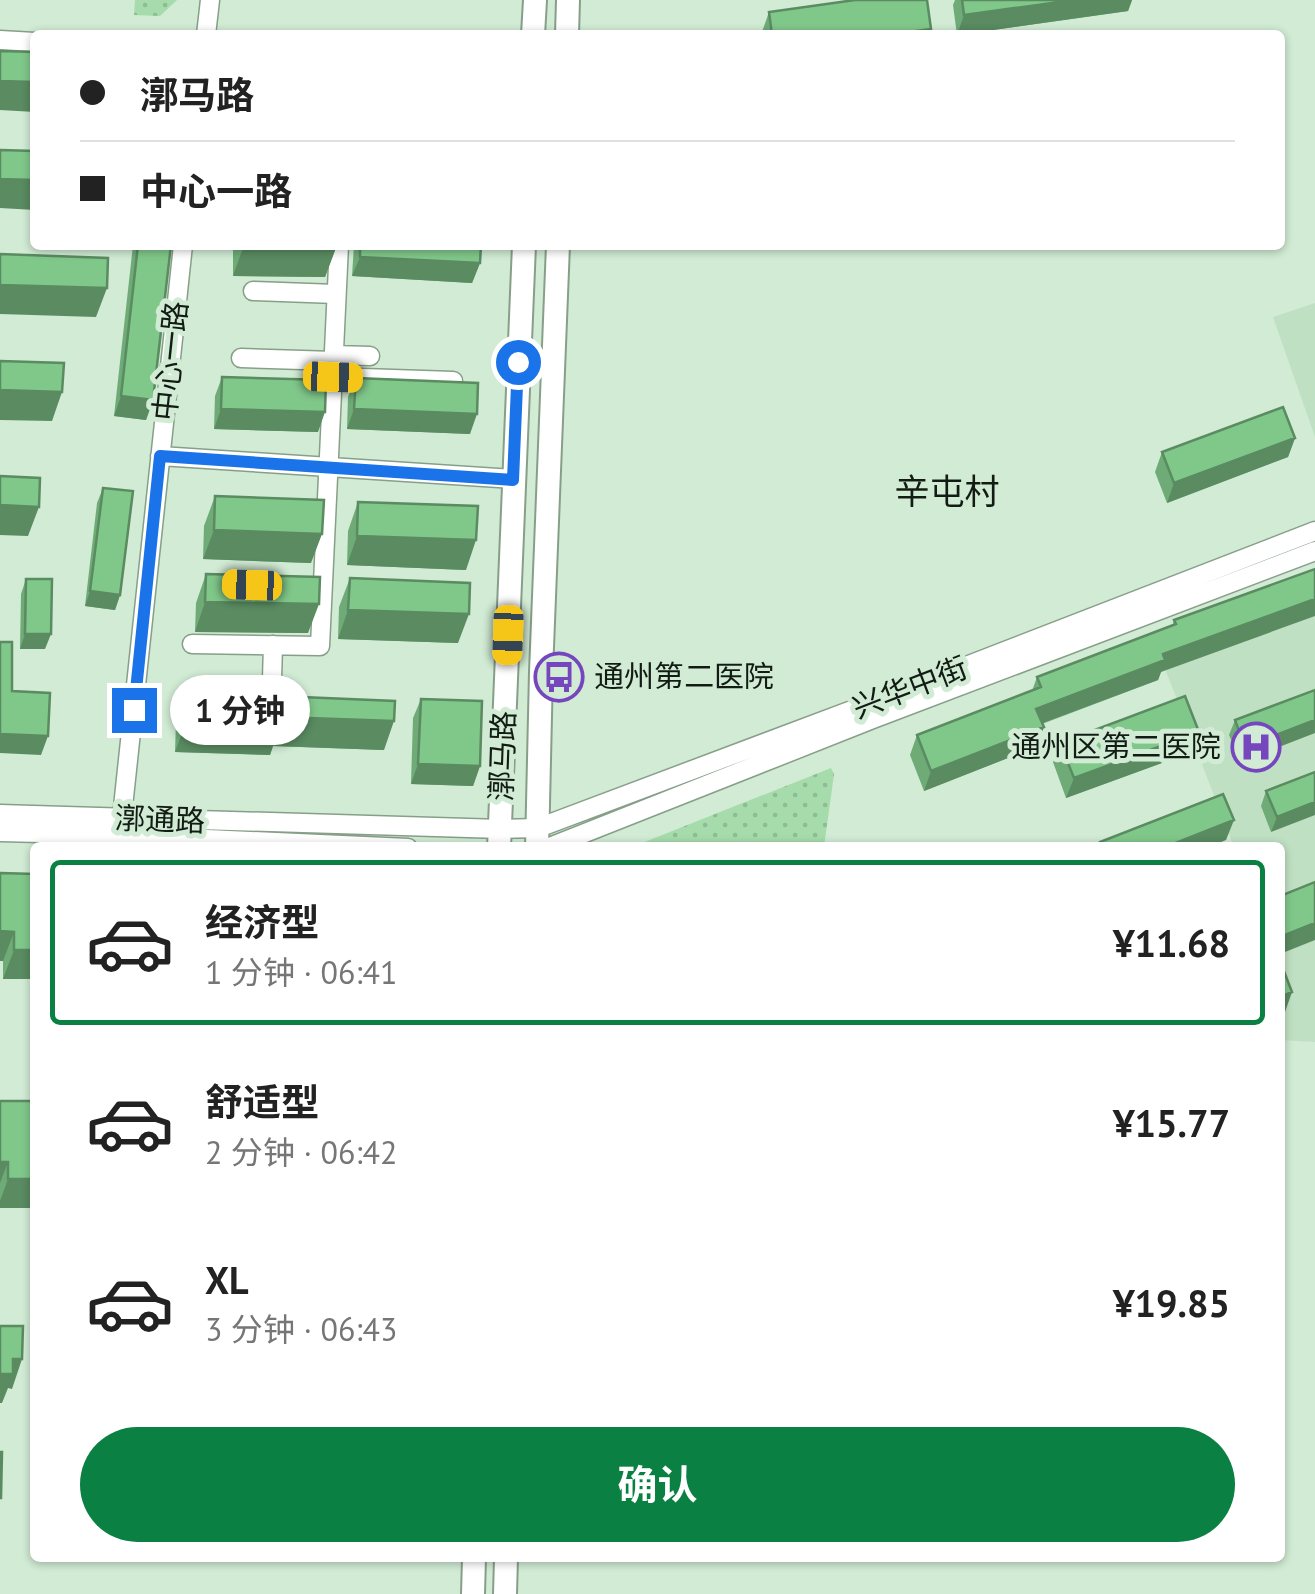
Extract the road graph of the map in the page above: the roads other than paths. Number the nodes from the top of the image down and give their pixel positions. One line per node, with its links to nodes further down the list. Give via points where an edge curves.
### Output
1 (210, 0): 4 (street)
2 (535, 0): 5 (main road)
3 (568, 0): 6 (main road)
4 (207, 30)
5 (533, 30)
6 (567, 30)
7 (0, 40): 8 (street)
8 (30, 42)
9 (182, 250): 19 (street, 中心一路)
10 (338, 250): 14 (street)
11 (524, 250): 21 (main road, 漷马路)
12 (558, 250): 31 (main road, 漷马路)
13 (253, 290): 14 (street)
14 (336, 294): 17 (street)
15 (370, 356): 17 (street)
16 (241, 358): 17 (street)
17 (333, 364): 18 (street); 20 (street)
18 (453, 382)
19 (160, 456): 20 (street); 28 (street, 中心一路)
20 (329, 467): 21 (street); 25 (street, via 320,646)
21 (513, 480): 30 (main road, 漷马路)
22 (1315, 531): 31 (street, 兴华中街, via 868,704)
23 (1315, 551): 31 (street, 兴华中街)
24 (192, 644): 25 (street)
25 (273, 646): 26 (street, via 271,713)
26 (255, 712)
27 (0, 814): 28 (street, 漷通路)
28 (121, 827): 29 (street, 漷通路); 30 (street, 漷通路); 32 (street, 漷通路)
29 (0, 832)
30 (500, 838): 31 (street, 兴华中街)
31 (541, 841)
32 (248, 842)
33 (474, 1562): 35 (main road)
34 (506, 1562): 36 (main road)
35 (473, 1594)
36 (505, 1594)

